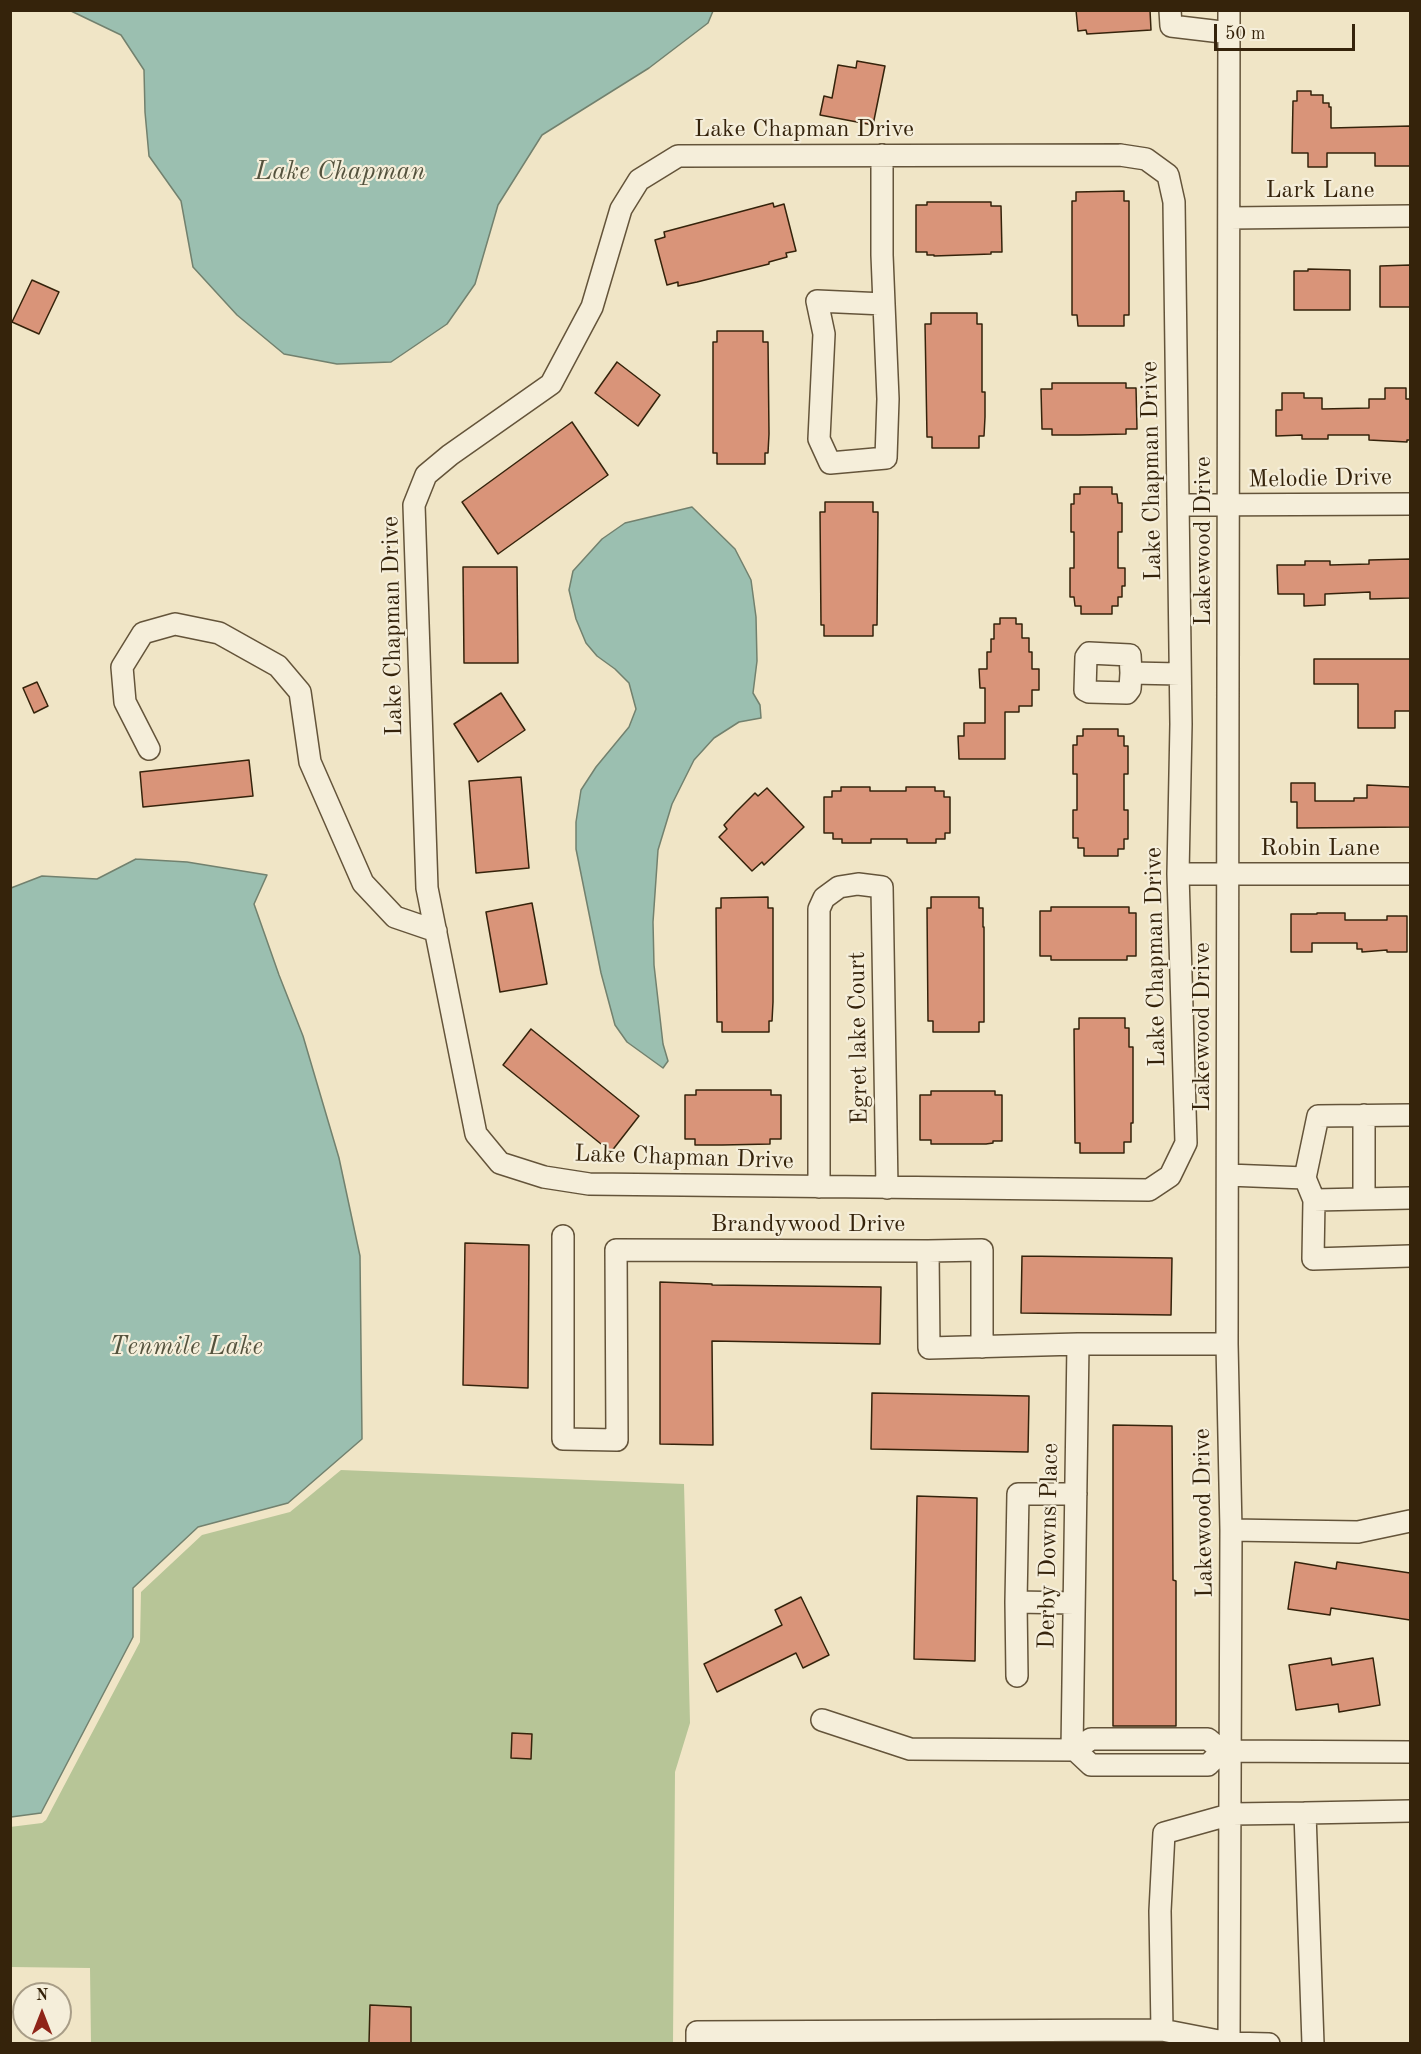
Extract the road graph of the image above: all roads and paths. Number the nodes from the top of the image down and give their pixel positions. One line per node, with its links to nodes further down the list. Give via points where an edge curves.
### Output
1 (1170, 10): 3 (street, via 1171,26)
2 (1230, 10): 3 (street, Lakewood Drive)
3 (1230, 33): 6 (street, Lakewood Drive)
4 (882, 155): 7 (street); 9 (street, Lake Chapman Drive, via 1120,154 1146,159 1168,175 1174,202); 17 (street, Lake Chapman Drive, via 678,156 639,180 621,209 592,308 551,384 426,476 414,505 427,888)
5 (1410, 216): 6 (street, Lark Lane)
6 (1230, 218): 10 (street, Lakewood Drive)
7 (884, 304): 7 (street, via 886,458 830,463 819,439 824,333 817,301)
8 (1410, 504): 10 (street, Melodie Drive)
9 (1178, 505): 10 (street, Melodie Drive); 12 (street, Lake Chapman Drive)
10 (1230, 505): 16 (street, Lakewood Drive)
11 (1131, 673): 12 (street)
12 (1180, 674): 14 (street, Lake Chapman Drive)
13 (149, 749): 17 (street, via 125,702 122,667 142,633 175,624 219,633 278,666 300,692 310,762 363,883 395,917)
14 (1178, 874): 16 (street, Robin Lane); 23 (street, Lake Chapman Drive, via 1186,1143 1170,1176 1149,1190)
15 (1410, 874): 16 (street, Robin Lane)
16 (1229, 875): 20 (street, Lakewood Drive)
17 (436, 931): 22 (street, Lake Chapman Drive, via 476,1134 500,1163 544,1177 589,1184)
18 (1410, 1114): 19 (street)
19 (1364, 1115): 21 (street, via 1318,1116); 25 (street)
20 (1228, 1175): 21 (street); 31 (street, Lakewood Drive)
21 (1305, 1178): 26 (street)
22 (819, 1187): 23 (street, Lake Chapman Drive); 23 (street, Egret lake Court, via 819,909 824,898 838,887 858,884 882,887)
23 (887, 1188)
24 (1410, 1198): 25 (street)
25 (1364, 1199): 26 (street)
26 (1314, 1200): 29 (street, via 1313,1259)
27 (563, 1236): 28 (street, Brandywood Drive, via 563,1439 617,1440 616,1250)
28 (928, 1251): 32 (street, Brandywood Drive, via 929,1348); 32 (street, via 982,1250)
29 (1410, 1256)
30 (1078, 1344): 31 (street, Brandywood Drive); 32 (street, Brandywood Drive); 33 (street, Derby Downs Place)
31 (1227, 1344): 35 (street, Lakewood Drive)
32 (982, 1347)
33 (1076, 1494): 36 (street, via 1018,1494); 37 (street, Derby Downs Place)
34 (1410, 1521): 35 (street, via 1358,1532)
35 (1231, 1530): 41 (street, Lakewood Drive)
36 (1016, 1602): 37 (street); 38 (street)
37 (1074, 1603): 40 (street, Derby Downs Place)
38 (1017, 1676)
39 (822, 1720): 40 (street, via 910,1749)
40 (1073, 1750): 41 (street, via 1091,1766 1208,1766)
41 (1227, 1751): 42 (street); 45 (street, Lakewood Drive)
42 (1410, 1752)
43 (1410, 1811): 44 (street)
44 (1305, 1813): 45 (street); 54 (street)
45 (1232, 1814): 46 (street, via 1164,1833 1160,1911); 52 (street, Lakewood Drive)
46 (1162, 2030): 50 (street); 52 (street)
47 (757, 2037): 48 (street); 51 (street, via 697,2032)
48 (901, 2037): 49 (street)
49 (953, 2037): 50 (street)
50 (1012, 2037)
51 (697, 2043)
52 (1229, 2043): 53 (street)
53 (1269, 2043)
54 (1313, 2043)

